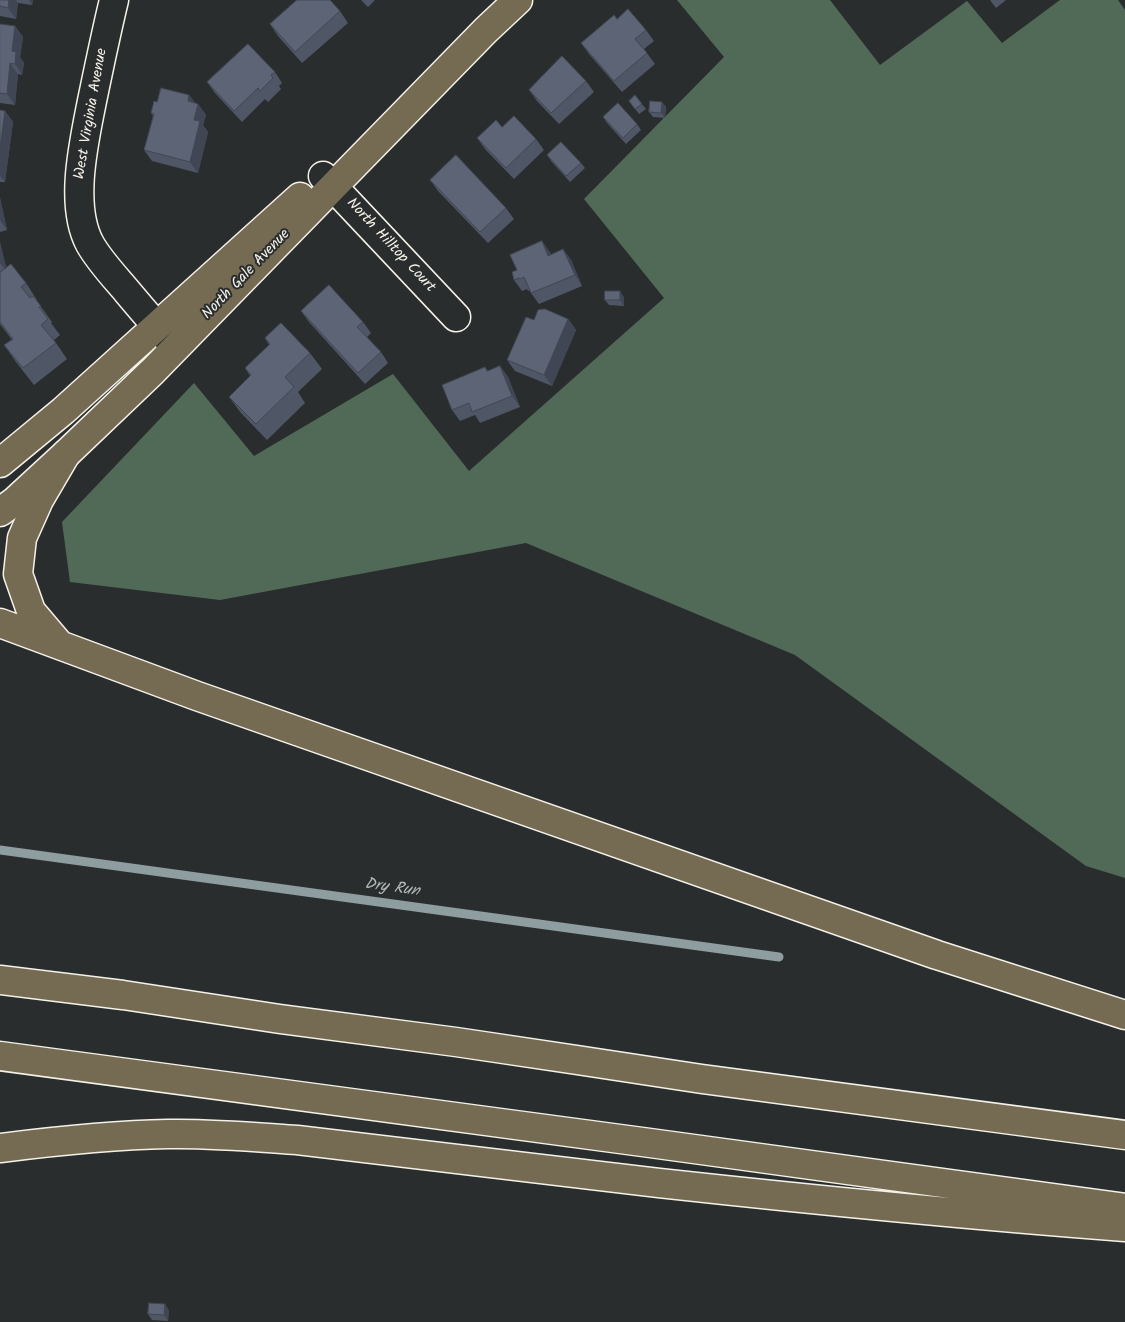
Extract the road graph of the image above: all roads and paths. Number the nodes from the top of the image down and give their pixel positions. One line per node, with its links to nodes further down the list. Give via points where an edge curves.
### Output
1 (114, 0): 5 (street, West Virginia Avenue, via 83,156 81,214 90,243)
2 (518, 0): 3 (main road, North Gale Avenue)
3 (328, 181): 4 (street, North Hilltop Court); 5 (main road, North Gale Avenue); 6 (main road, North Gale Avenue)
4 (456, 316)
5 (156, 326): 6 (street, West Virginia Avenue); 8 (main road, North Gale Avenue)
6 (176, 347): 7 (main road, North Gale Avenue)
7 (66, 454): 9 (main road, North Gale Avenue); 11 (main road, via 39,500 22,538 18,574 31,611)
8 (0, 463)
9 (0, 512)
10 (0, 623): 11 (main road)
11 (60, 645): 13 (main road, via 927,951)
12 (0, 980): 15 (main road, via 702,1080)
13 (1125, 1015)
14 (0, 1056): 17 (main road)
15 (1125, 1135)
16 (0, 1148): 18 (main road, via 136,1135 187,1134 298,1140 660,1183)
17 (1125, 1208)
18 (1125, 1227)

